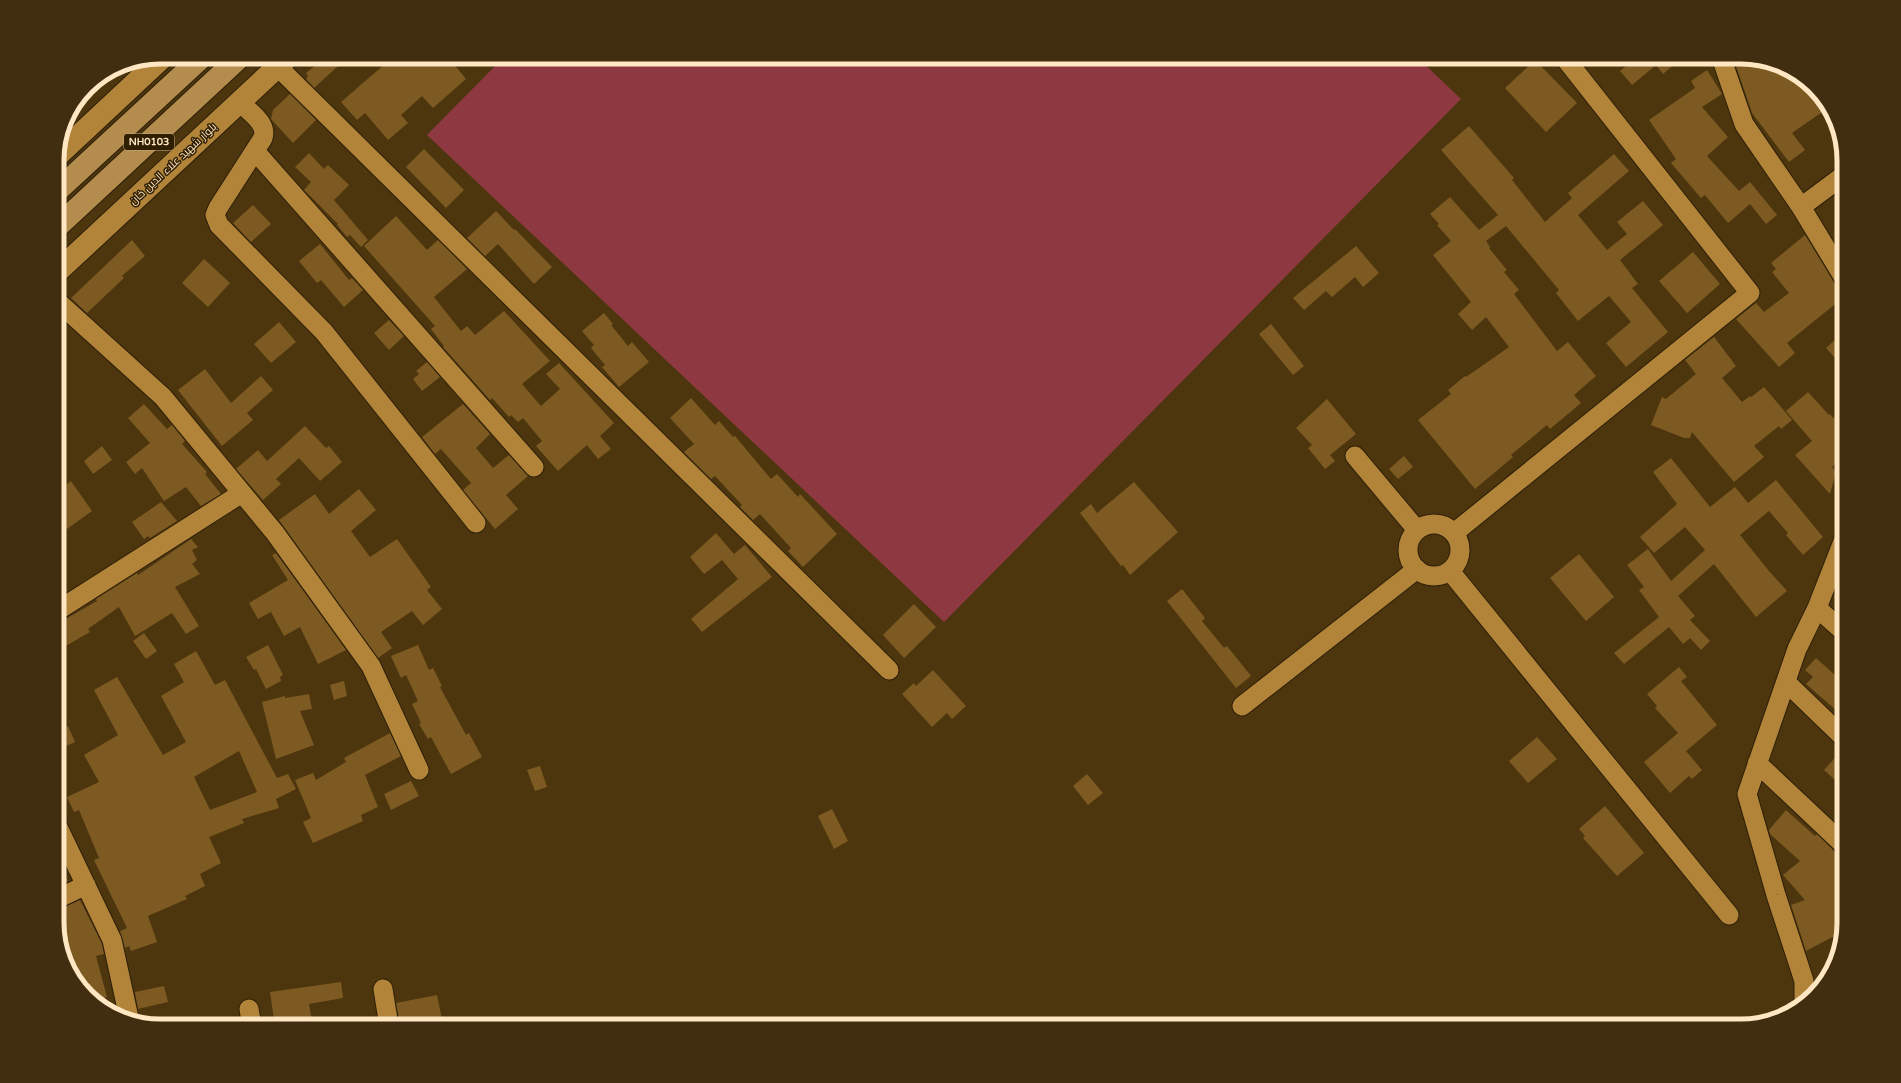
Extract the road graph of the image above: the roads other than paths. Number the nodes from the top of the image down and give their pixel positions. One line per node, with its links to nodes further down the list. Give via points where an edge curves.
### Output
1 (156, 64): 9 (street)
2 (194, 64): 12 (highway, NH0103)
3 (232, 64): 14 (highway, NH0103)
4 (281, 64): 8 (street, بلوار شهید علاء الدین خان)
5 (285, 64): 30 (street)
6 (1570, 64): 23 (street, via 1750,293)
7 (1723, 64): 13 (street, via 1744,124)
8 (240, 102): 10 (street, via 263,126 265,133); 15 (street, بلوار شهید علاء الدین خان)
9 (65, 149)
10 (255, 151): 19 (street); 21 (street, via 218,208 216,219 219,225 324,332)
11 (1837, 180): 13 (street)
12 (64, 185)
13 (1801, 207): 16 (street)
14 (64, 220)
15 (64, 265)
16 (1837, 266)
17 (64, 307): 20 (street, via 163,397)
18 (1355, 456): 22 (street)
19 (534, 467)
20 (242, 493): 27 (street); 35 (street, via 275,533 370,666)
21 (476, 523)
22 (1417, 530): 23 (street, via 1432,524 1448,527); 25 (street, via 1409,544 1408,553)
23 (1454, 533): 26 (street, via 1460,548 1460,556)
24 (1837, 558): 28 (street)
25 (1416, 569): 26 (street, via 1433,576); 32 (street)
26 (1450, 571): 40 (street)
27 (64, 607)
28 (1817, 608): 29 (street); 31 (street, via 1797,649)
29 (1837, 626)
30 (889, 670)
31 (1786, 682): 33 (street); 34 (street)
32 (1242, 706)
33 (1837, 731)
34 (1758, 763): 36 (street); 42 (street, via 1747,794 1804,981)
35 (419, 770)
36 (1837, 838)
37 (64, 839): 38 (street)
38 (86, 885): 39 (street); 43 (street, via 112,940)
39 (64, 896)
40 (1729, 915)
41 (382, 988): 44 (street)
42 (1804, 995)
43 (128, 1014)
44 (388, 1019)

